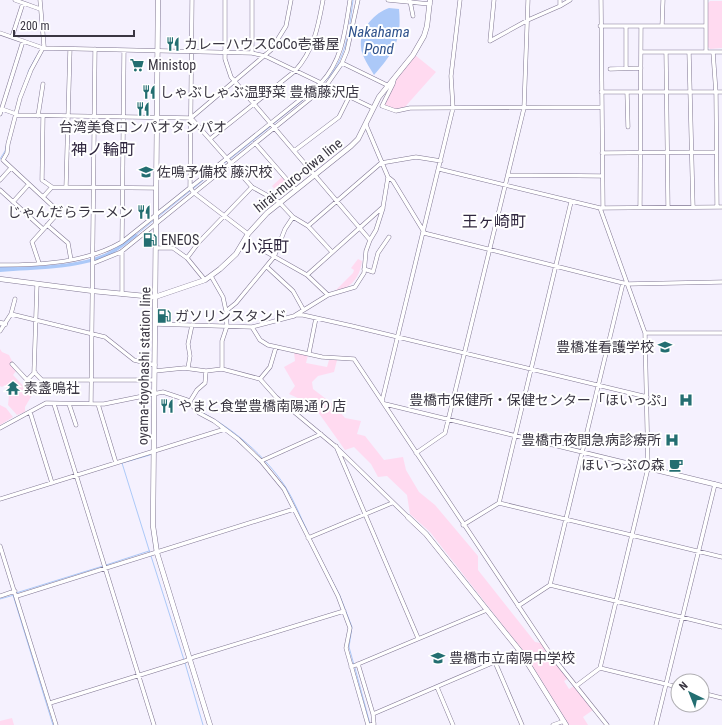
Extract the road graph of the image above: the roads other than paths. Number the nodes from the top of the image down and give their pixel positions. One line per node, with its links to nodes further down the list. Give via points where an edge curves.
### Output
1 (15, 0): 22 (street)
2 (40, 0): 24 (street)
3 (158, 0): 39 (main road, oyama-toyohashi station line)
4 (192, 0): 40 (street)
5 (225, 0): 41 (street)
6 (252, 0): 48 (street)
7 (291, 0): 49 (street, via 286,26 277,43)
8 (323, 0): 54 (street, via 314,42 304,61)
9 (350, 0): 58 (street, via 340,54)
10 (358, 0): 50 (street, via 349,45)
11 (388, 0): 20 (street)
12 (460, 0): 72 (street, via 451,76)
13 (494, 0): 26 (street, via 490,41)
14 (528, 0): 26 (street)
15 (560, 0): 23 (street)
16 (570, 0): 23 (street)
17 (600, 0): 27 (street)
18 (663, 0): 30 (street)
19 (706, 0): 31 (street)
20 (410, 1): 21 (street); 25 (street)
21 (430, 2): 55 (main road, hirai-muro-oiwa line, via 424,36)
22 (23, 3): 24 (street); 33 (street)
23 (560, 6): 26 (street)
24 (40, 9): 35 (street)
25 (413, 16)
26 (528, 20): 73 (street)
27 (600, 26): 28 (street); 61 (street)
28 (626, 26): 29 (street); 51 (street)
29 (641, 26): 30 (street); 42 (street)
30 (662, 26): 31 (street)
31 (706, 26): 45 (street)
32 (0, 33): 33 (street)
33 (12, 37): 34 (street)
34 (23, 41): 35 (street); 74 (street)
35 (43, 48): 36 (street); 76 (street, via 31,70)
36 (70, 49): 37 (street); 79 (street)
37 (95, 49): 38 (street); 80 (street)
38 (124, 50): 39 (street); 81 (street)
39 (158, 51): 40 (street); 82 (main road, oyama-toyohashi station line)
40 (191, 51): 41 (street); 83 (street)
41 (224, 52): 48 (street); 56 (street, via 229,72)
42 (641, 52): 43 (street); 52 (street)
43 (666, 52): 44 (street); 66 (street)
44 (689, 52): 45 (street); 67 (street)
45 (706, 52): 46 (street)
46 (713, 52): 47 (street); 64 (street)
47 (722, 52)
48 (252, 53): 49 (street)
49 (265, 56): 54 (street); 56 (street)
50 (342, 64): 59 (street); 60 (street)
51 (626, 68): 52 (street); 53 (street)
52 (641, 68): 63 (street)
53 (610, 69)
54 (295, 71): 58 (street); 69 (street)
55 (394, 80): 60 (main road, hirai-muro-oiwa line); 72 (street, via 383,102 383,108 396,111 410,108)
56 (235, 81): 69 (street); 83 (street)
57 (43, 84): 77 (street)
58 (321, 84): 59 (street); 84 (street)
59 (326, 86): 68 (street); 87 (street)
60 (388, 86): 71 (main road, hirai-muro-oiwa line)
61 (601, 92): 62 (street); 70 (street)
62 (627, 92): 63 (street); 86 (street)
63 (641, 92): 66 (street); 93 (street)
64 (716, 92): 65 (street); 67 (street); 94 (street)
65 (722, 92)
66 (667, 93): 67 (street); 91 (street)
67 (691, 93): 92 (street)
68 (349, 97): 71 (street); 90 (street, via 339,117)
69 (254, 104): 84 (street); 88 (street)
70 (601, 107): 73 (street); 95 (street)
71 (373, 108): 85 (main road, hirai-muro-oiwa line)
72 (453, 108): 73 (street); 97 (street)
73 (524, 108): 103 (street)
74 (2, 109): 75 (street); 76 (street)
75 (0, 114)
76 (16, 114): 77 (street); 100 (street, via 3,160)
77 (38, 116): 78 (street)
78 (43, 116): 79 (street); 110 (street, via 42,180)
79 (67, 116): 80 (street); 111 (street)
80 (94, 116): 81 (street); 113 (street)
81 (123, 116): 82 (street); 114 (street)
82 (158, 116): 83 (street); 115 (main road, oyama-toyohashi station line)
83 (191, 118): 88 (street); 112 (street)
84 (270, 123): 87 (street); 96 (street)
85 (366, 125): 99 (street); 102 (main road, hirai-muro-oiwa line, via 351,146)
86 (628, 127)
87 (274, 128): 89 (street); 90 (street)
88 (210, 139): 96 (street)
89 (255, 143): 98 (street); 116 (street)
90 (294, 151): 102 (street)
91 (667, 151): 92 (street); 93 (street); 124 (street)
92 (691, 151): 94 (street); 127 (street)
93 (641, 152): 95 (street); 126 (street)
94 (716, 152): 128 (street)
95 (602, 153): 104 (street)
96 (227, 158): 98 (street); 112 (street)
97 (441, 161): 99 (street, via 416,157); 101 (street)
98 (230, 162): 109 (street); 118 (street)
99 (381, 162): 105 (street); 120 (street)
100 (11, 168): 106 (street); 107 (street)
101 (439, 169): 108 (street); 139 (street)
102 (315, 174): 116 (main road, hirai-muro-oiwa line); 120 (street)
103 (508, 175): 104 (street); 108 (street)
104 (602, 176): 130 (street)
105 (388, 177): 125 (street); 139 (street, via 393,181)
106 (0, 180)
107 (29, 184): 119 (street); 121 (street)
108 (506, 185): 123 (street); 147 (street)
109 (252, 186): 122 (street); 132 (street)
110 (52, 187): 111 (street); 119 (street)
111 (66, 187): 113 (street)
112 (190, 187): 118 (street); 131 (street)
113 (94, 188): 114 (street); 149 (street)
114 (122, 188): 115 (street); 144 (street)
115 (156, 188): 131 (main road, oyama-toyohashi station line)
116 (295, 189): 122 (main road, hirai-muro-oiwa line)
117 (0, 190): 121 (street)
118 (193, 192): 132 (street); 134 (street)
119 (43, 197): 135 (street, via 59,212)
120 (337, 201): 136 (street); 137 (street)
121 (13, 202): 138 (street)
122 (279, 202): 133 (street); 140 (main road, hirai-muro-oiwa line)
123 (572, 202): 130 (street); 157 (street)
124 (668, 206): 126 (street); 127 (street)
125 (384, 207): 137 (street); 143 (street)
126 (640, 207): 130 (street)
127 (693, 207): 128 (street)
128 (717, 207): 129 (street)
129 (722, 207)
130 (602, 208): 164 (street)
131 (156, 214): 134 (main road, oyama-toyohashi station line); 144 (street)
132 (224, 214): 140 (street); 151 (street)
133 (293, 217): 136 (street); 150 (street, via 285,229)
134 (156, 222): 145 (main road, oyama-toyohashi station line); 146 (street)
135 (47, 225): 138 (street); 152 (street, via 68,243)
136 (308, 226): 148 (street)
137 (360, 228): 143 (street); 148 (street)
138 (43, 229): 153 (street, via 32,242)
139 (424, 233): 147 (street); 186 (street)
140 (248, 234): 142 (main road, hirai-muro-oiwa line)
141 (389, 237): 158 (street, via 380,250 373,272)
142 (245, 240): 150 (street); 160 (main road, hirai-muro-oiwa line, via 236,254)
143 (370, 240): 158 (street)
144 (122, 242): 149 (street)
145 (156, 248): 151 (street, via 172,248); 169 (main road, oyama-toyohashi station line)
146 (122, 251): 154 (street); 167 (street)
147 (490, 251): 157 (street); 189 (street)
148 (332, 252): 159 (street)
149 (94, 256): 152 (street); 154 (street)
150 (274, 257): 156 (street); 159 (street)
151 (187, 258): 162 (street)
152 (71, 260): 153 (street)
153 (39, 263): 155 (street)
154 (94, 264): 166 (street)
155 (0, 265)
156 (267, 267): 171 (street, via 293,291); 172 (street)
157 (557, 267): 164 (street); 194 (street)
158 (364, 269): 168 (street, via 355,287)
159 (307, 275): 168 (street)
160 (211, 276): 162 (main road, hirai-muro-oiwa line); 172 (street, via 223,298)
161 (0, 279): 165 (main road, hirai-muro-oiwa line)
162 (205, 280): 169 (main road, hirai-muro-oiwa line)
163 (722, 282): 164 (street)
164 (625, 283): 184 (street); 201 (street)
165 (37, 284): 166 (main road, hirai-muro-oiwa line); 176 (street)
166 (93, 292): 167 (main road, hirai-muro-oiwa line); 185 (street)
167 (122, 294): 169 (main road, hirai-muro-oiwa line)
168 (328, 295): 171 (street)
169 (155, 297): 178 (main road, oyama-toyohashi station line)
170 (15, 299): 173 (street)
171 (303, 309): 174 (street)
172 (226, 311): 180 (street)
173 (11, 314): 176 (street); 177 (street)
174 (294, 316): 175 (street); 181 (street)
175 (316, 318): 186 (street); 188 (street)
176 (35, 320): 185 (street); 197 (street)
177 (2, 324): 182 (street)
178 (155, 324): 179 (street); 191 (main road, oyama-toyohashi station line)
179 (192, 324): 180 (street); 192 (street, via 188,344)
180 (227, 326): 181 (street); 193 (street, via 222,341)
181 (252, 327): 187 (street, via 263,342)
182 (0, 331)
183 (722, 332): 184 (street)
184 (645, 333): 203 (street)
185 (92, 334): 191 (street, via 105,337 134,360); 199 (street)
186 (398, 337): 189 (street); 204 (street)
187 (276, 347): 188 (street); 198 (street, via 270,367)
188 (309, 353): 204 (street, via 322,357 354,359)
189 (465, 353): 194 (street); 211 (street)
190 (12, 364): 197 (street, via 27,380)
191 (155, 365): 195 (main road, oyama-toyohashi station line)
192 (188, 368): 195 (street); 196 (street)
193 (222, 369): 196 (street); 198 (street)
194 (531, 370): 201 (street); 216 (street)
195 (154, 371): 200 (main road, oyama-toyohashi station line)
196 (206, 371): 205 (street, via 205,382)
197 (35, 372): 199 (street, via 42,380)
198 (260, 379): 215 (street, via 276,397)
199 (91, 380): 200 (street); 208 (street)
200 (154, 380): 202 (main road, oyama-toyohashi station line)
201 (598, 386): 203 (street); 219 (street)
202 (154, 394): 205 (street, via 166,392); 209 (street); 218 (main road, oyama-toyohashi station line)
203 (647, 397): 223 (street)
204 (384, 402): 211 (street); 220 (street)
205 (189, 403): 214 (street)
206 (54, 404): 207 (street); 210 (street, via 46,404); 224 (street)
207 (69, 404): 208 (street); 212 (street)
208 (91, 404): 209 (street)
209 (98, 404): 222 (street)
210 (30, 412): 213 (street); 225 (street)
211 (448, 420): 216 (street); 220 (street, via 445,433)
212 (76, 425)
213 (0, 428)
214 (225, 429): 218 (street); 221 (street)
215 (321, 434): 217 (street); 221 (street)
216 (515, 436): 219 (street); 230 (street)
217 (336, 446): 229 (street); 232 (street)
218 (154, 452): 222 (street); 240 (main road, oyama-toyohashi station line)
219 (582, 452): 223 (street); 234 (street)
220 (416, 453): 235 (street)
221 (262, 459): 231 (street)
222 (116, 463): 224 (street)
223 (648, 468): 226 (main road); 236 (street)
224 (76, 476): 225 (street); 242 (street)
225 (52, 483): 228 (street)
226 (715, 484): 227 (main road); 239 (street)
227 (722, 486)
228 (0, 499)
229 (392, 503): 232 (street); 233 (street)
230 (499, 503): 234 (street); 235 (street)
231 (294, 509): 237 (street); 240 (street)
232 (365, 514): 237 (street); 252 (street)
233 (408, 517): 248 (main road, via 426,534)
234 (565, 519): 236 (street); 243 (street)
235 (463, 525): 247 (street)
236 (632, 535): 239 (street); 246 (street)
237 (310, 538): 249 (street)
238 (0, 546): 244 (street)
239 (698, 551): 241 (street); 250 (street)
240 (155, 553): 242 (street); 254 (main road, oyama-toyohashi station line)
241 (722, 557)
242 (105, 568): 244 (street); 259 (street)
243 (550, 585): 246 (street); 247 (street)
244 (16, 593): 245 (street); 266 (street)
245 (0, 596)
246 (615, 601): 250 (street); 258 (street)
247 (518, 606): 261 (street)
248 (487, 610): 252 (street); 253 (main road)
249 (344, 612): 254 (street); 257 (street, via 350,628 346,645)
250 (682, 617): 251 (street); 260 (street)
251 (722, 627)
252 (418, 638): 256 (street)
253 (520, 651): 255 (street); 268 (main road)
254 (185, 661): 259 (street); 271 (main road, oyama-toyohashi station line)
255 (495, 662): 263 (street); 274 (street)
256 (357, 664): 257 (street); 267 (street)
257 (351, 667): 272 (street)
258 (600, 668): 260 (street); 261 (street)
259 (138, 676): 266 (street); 270 (street)
260 (666, 685): 262 (street); 277 (street)
261 (576, 686): 276 (street)
262 (670, 686)
263 (437, 687): 267 (street); 273 (street)
264 (710, 695): 265 (street)
265 (722, 698)
266 (50, 703): 269 (street)
267 (373, 714): 272 (street)
268 (565, 723): 275 (street)
269 (56, 725)
270 (154, 725)
271 (210, 725)
272 (370, 725)
273 (453, 725)
274 (522, 725)
275 (553, 725)
276 (608, 725)
277 (656, 725)

